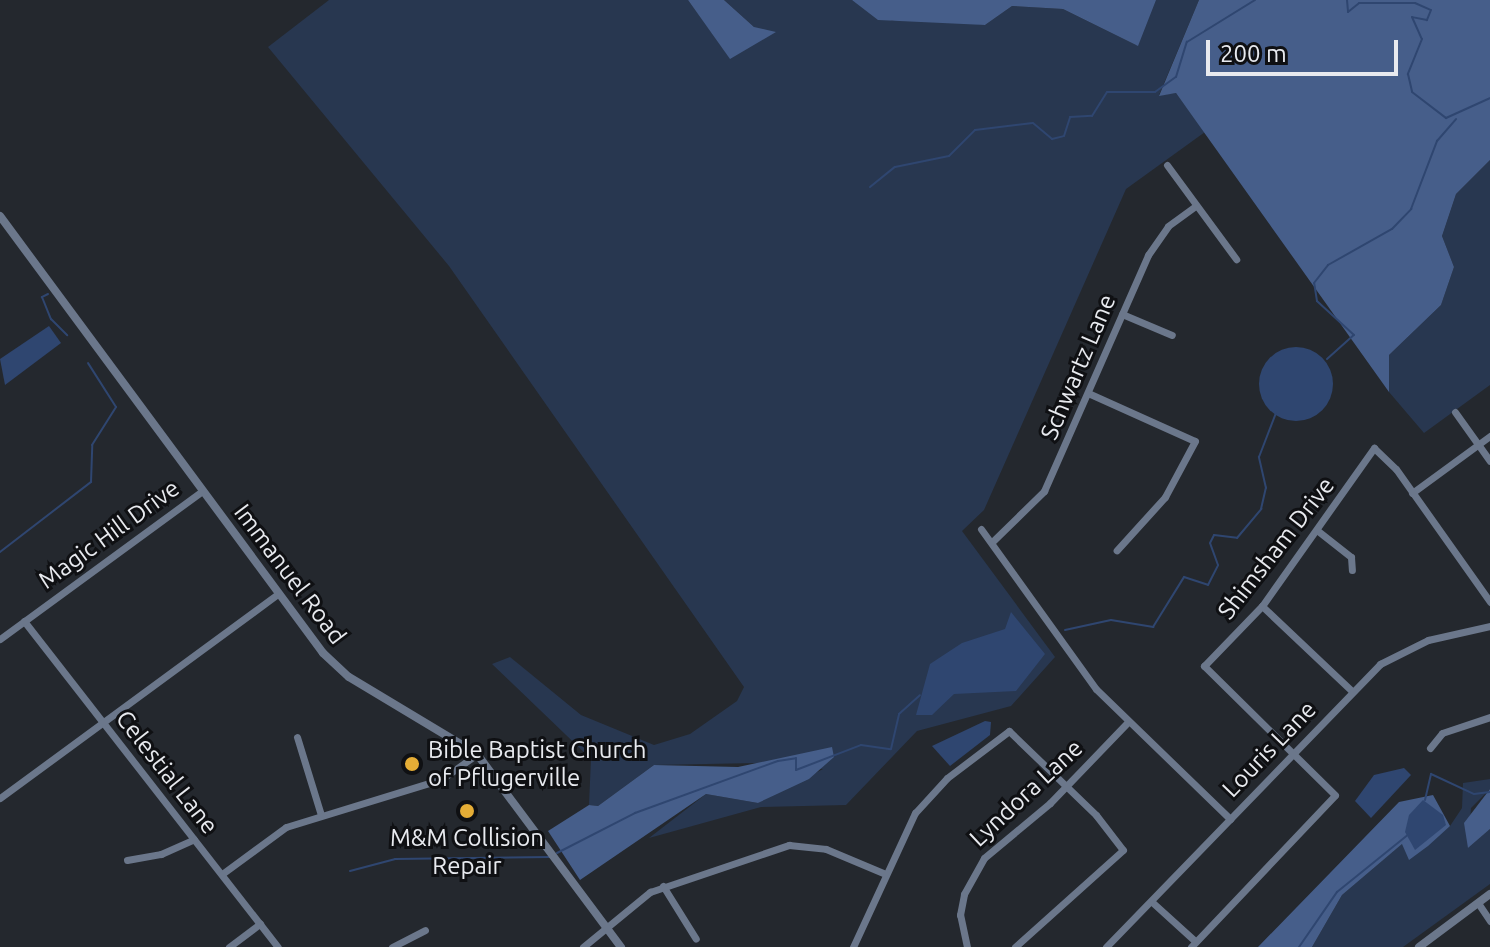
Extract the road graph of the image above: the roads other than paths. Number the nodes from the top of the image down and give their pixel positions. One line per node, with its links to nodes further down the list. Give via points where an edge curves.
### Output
1 (1167, 165): 2 (street)
2 (1196, 206): 4 (street); 5 (street, Schwartz Lane, via 1154,243)
3 (0, 216): 12 (street, Immanuel Road)
4 (1236, 259)
5 (1122, 314): 6 (street); 7 (street, Schwartz Lane)
6 (1172, 335)
7 (1088, 393): 16 (street, Schwartz Lane, via 1044,491); 17 (street, via 1195,441 1165,497)
8 (1455, 412): 10 (street)
9 (1490, 436): 10 (street)
10 (1478, 444): 11 (street); 13 (street)
11 (1490, 461)
12 (202, 491): 19 (street, Immanuel Road); 22 (street, Magic Hill Drive)
13 (1412, 493): 15 (street, Shimsham Drive, via 1374,448); 20 (street)
14 (981, 529): 16 (street)
15 (1318, 531): 18 (street, via 1351,557); 21 (street, Shimsham Drive)
16 (992, 542): 28 (street, via 1070,657)
17 (1117, 550)
18 (1352, 570)
19 (278, 594): 27 (street); 31 (street, Immanuel Road, via 341,670)
20 (1490, 602)
21 (1262, 606): 25 (street); 32 (street, Shimsham Drive, via 1204,666)
22 (24, 621): 24 (street, Magic Hill Drive); 27 (street, Celestial Lane)
23 (1490, 626): 25 (street, Louris Lane, via 1402,650)
24 (0, 639)
25 (1352, 691): 32 (street, Louris Lane)
26 (1490, 717): 30 (street, via 1442,733)
27 (103, 722): 34 (street); 37 (street, Celestial Lane)
28 (1128, 722): 33 (street, Lyndora Lane); 36 (street)
29 (297, 737): 35 (street)
30 (1430, 748)
31 (477, 754): 35 (street, via 442,779); 47 (street, Immanuel Road)
32 (1291, 754): 36 (street, Louris Lane); 51 (street, via 1335,795)
33 (1067, 786): 39 (street, via 1009,731 930,794 899,836); 50 (street, via 1123,850); 58 (street, Lyndora Lane, via 972,875 960,915)
34 (0, 798)
35 (321, 815): 40 (street, via 286,827)
36 (1230, 819): 43 (street, Louris Lane)
37 (194, 839): 38 (street); 40 (street, Celestial Lane)
38 (127, 860)
39 (883, 873): 41 (street, via 826,849 789,845); 57 (street)
40 (222, 874): 46 (street, Celestial Lane)
41 (663, 886): 47 (street); 49 (street)
42 (1490, 894): 44 (street)
43 (1152, 902): 51 (street); 60 (street, Louris Lane)
44 (1478, 903): 45 (street); 61 (street)
45 (1490, 921)
46 (260, 924): 52 (street); 53 (street, Celestial Lane)
47 (608, 929): 55 (street); 56 (street, Immanuel Road)
48 (425, 930): 54 (street)
49 (696, 939)
50 (1031, 943): 59 (street)
51 (1194, 944)
52 (229, 947)
53 (278, 947)
54 (392, 947)
55 (583, 947)
56 (621, 947)
57 (853, 947)
58 (967, 947)
59 (1015, 947)
60 (1106, 947)
61 (1419, 947)

